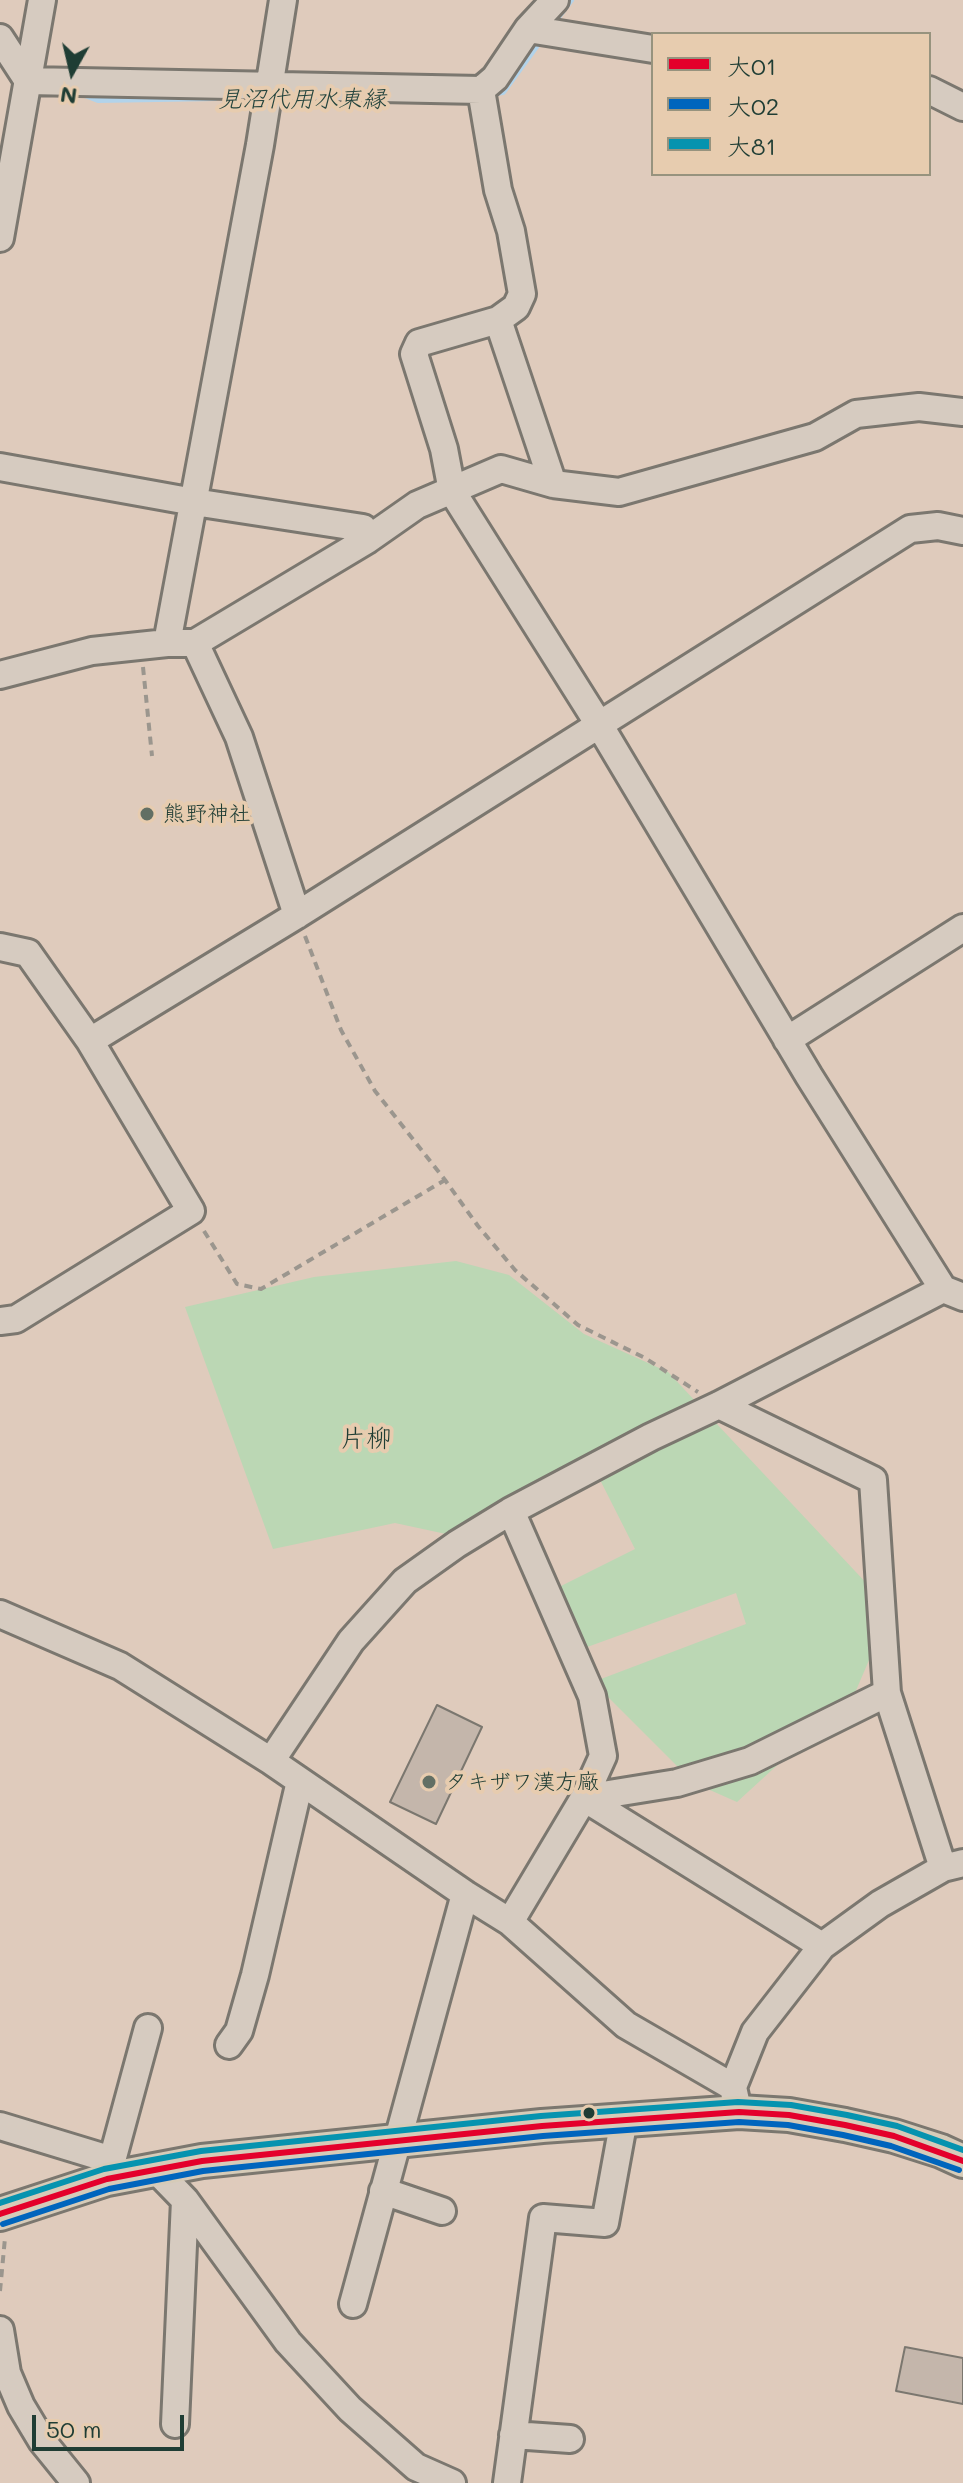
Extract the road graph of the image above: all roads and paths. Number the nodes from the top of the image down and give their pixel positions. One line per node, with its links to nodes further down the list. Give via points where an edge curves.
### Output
1 (42, 0): 7 (street)
2 (283, 0): 8 (street)
3 (555, 0): 4 (street)
4 (528, 29): 6 (street); 9 (street)
5 (0, 38): 7 (street)
6 (651, 49)
7 (28, 81): 8 (street); 12 (street)
8 (270, 87): 9 (street); 18 (street)
9 (481, 90): 13 (street, via 522,294 516,307)
10 (931, 91): 11 (street)
11 (963, 107)
12 (0, 238)
13 (498, 320): 16 (street); 17 (street, via 419,343 414,354)
14 (963, 412): 16 (street, via 919,407 856,414 815,437 619,492)
15 (0, 467): 18 (street)
16 (553, 484): 17 (street, via 501,469)
17 (452, 491): 20 (street, via 417,505); 25 (street)
18 (194, 502): 20 (street, via 363,528); 21 (street)
19 (963, 531): 25 (street, via 938,526 910,529)
20 (367, 540): 22 (street)
21 (167, 643): 22 (street); 23 (street)
22 (195, 643): 27 (street, via 239,737)
23 (140, 647): 24 (street, via 92,651); 26 (path)
24 (0, 675)
25 (600, 726): 27 (street); 30 (street)
26 (152, 756)
27 (297, 915): 31 (street); 32 (path, via 341,1030 375,1091)
28 (963, 928): 30 (street)
29 (0, 947): 31 (street, via 28,953)
30 (787, 1040): 34 (street)
31 (90, 1041): 33 (street)
32 (445, 1180): 33 (path, via 261,1289 237,1284); 36 (path, via 515,1270 578,1325 645,1358)
33 (191, 1211): 35 (street, via 16,1319)
34 (953, 1293): 36 (street)
35 (0, 1321)
36 (719, 1405): 37 (street); 39 (street, via 873,1480)
37 (511, 1511): 40 (street, via 405,1581 351,1641); 42 (street, via 592,1696 603,1756)
38 (1, 1619): 40 (street, via 120,1666)
39 (887, 1693): 42 (street, via 750,1761 677,1783); 43 (street)
40 (271, 1761): 41 (street)
41 (300, 1781): 44 (street); 48 (street, via 255,1975 239,2031)
42 (584, 1798): 45 (street); 46 (street)
43 (953, 1865): 46 (street, via 880,1904)
44 (465, 1894): 45 (street); 52 (street)
45 (510, 1922): 49 (street, via 626,2025)
46 (822, 1946): 49 (street, via 755,2032)
47 (148, 2028): 55 (street)
48 (229, 2045)
49 (736, 2099): 50 (main road); 53 (main road, via 906,2140)
50 (624, 2119): 52 (main road); 64 (street, via 605,2223 543,2218)
51 (0, 2126): 55 (street)
52 (396, 2141): 54 (main road); 56 (street)
53 (963, 2161)
54 (155, 2169): 55 (main road); 57 (street)
55 (110, 2170): 59 (main road)
56 (383, 2191): 58 (street); 61 (street)
57 (185, 2200): 63 (street); 67 (street, via 288,2342 350,2409 416,2467)
58 (442, 2211)
59 (4, 2213): 60 (path)
60 (0, 2291)
61 (353, 2304)
62 (0, 2330): 66 (street, via 7,2373 21,2406)
63 (175, 2424)
64 (513, 2435): 65 (street); 68 (street)
65 (570, 2439)
66 (76, 2483)
67 (452, 2483)
68 (507, 2483)

